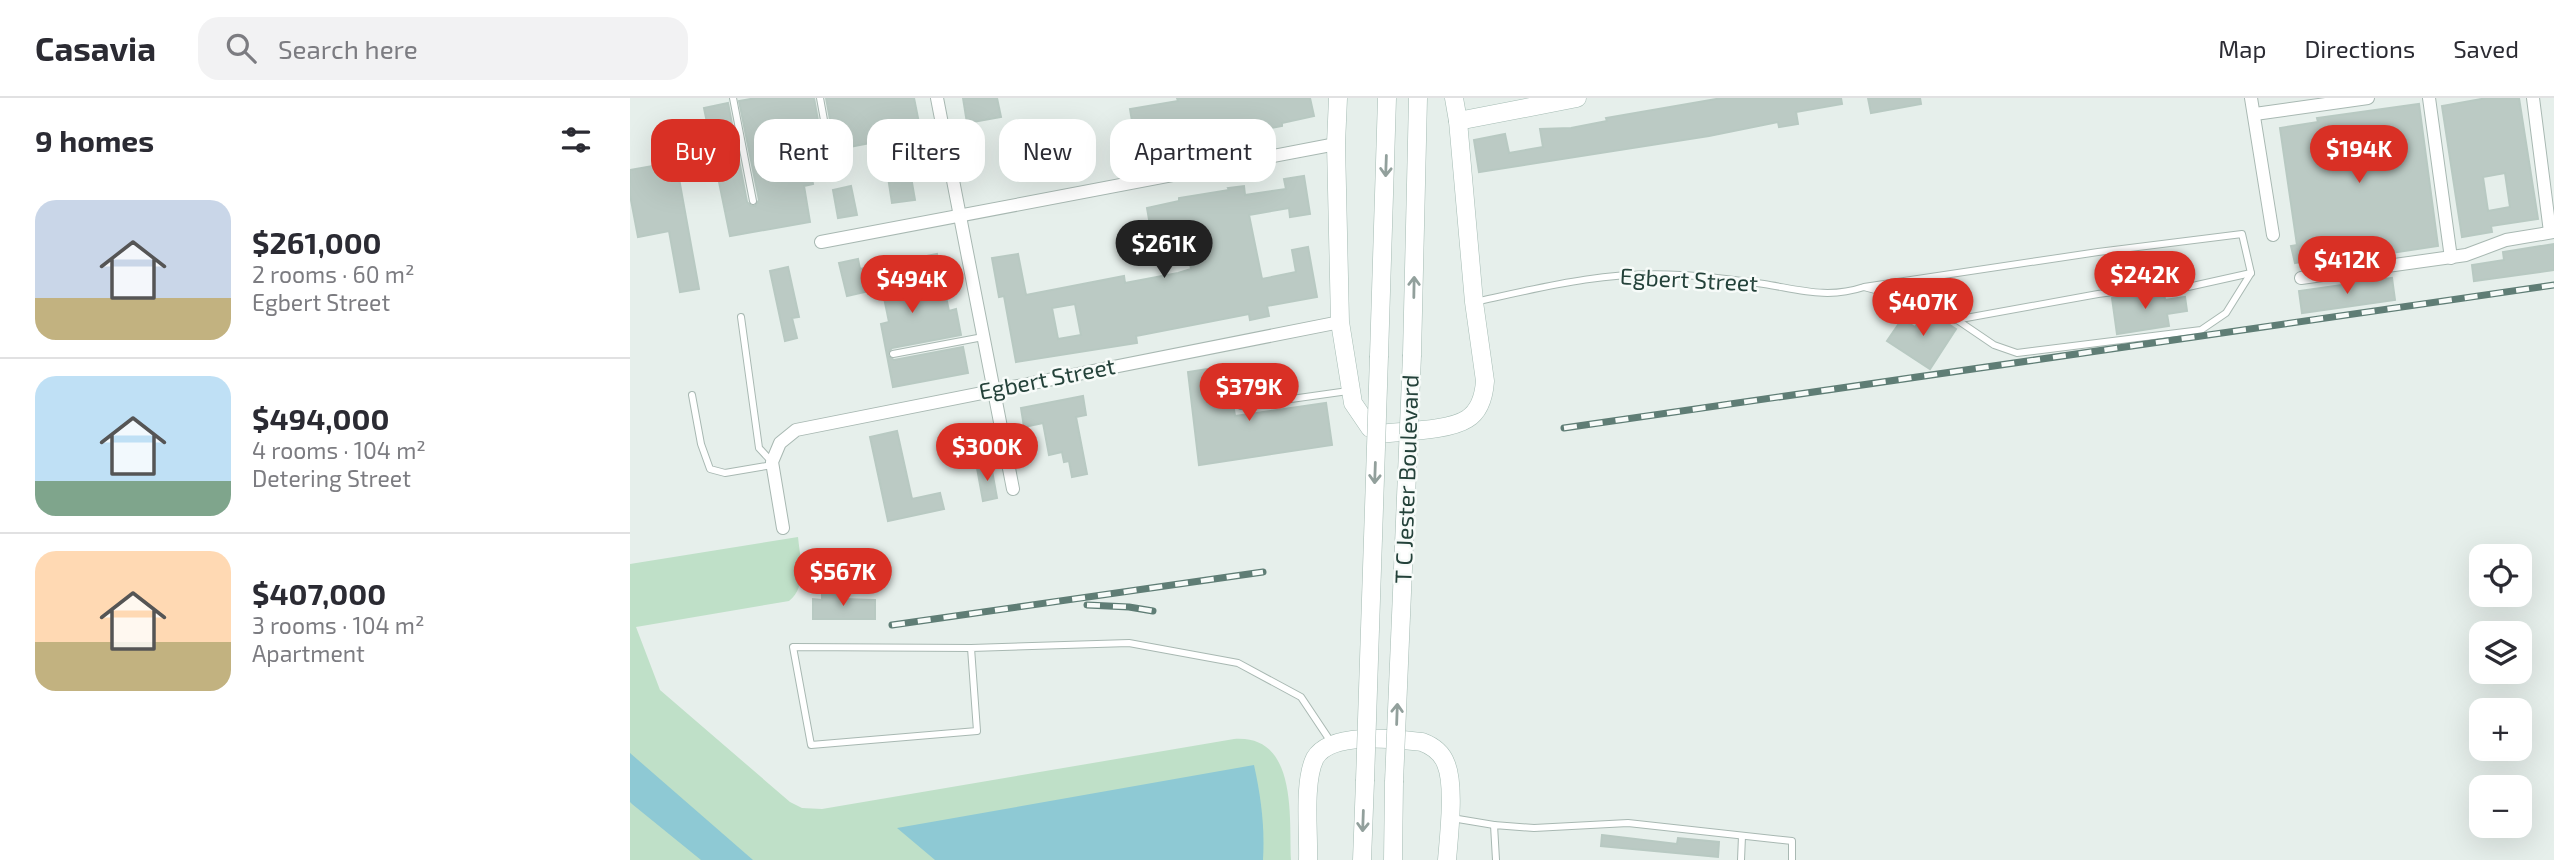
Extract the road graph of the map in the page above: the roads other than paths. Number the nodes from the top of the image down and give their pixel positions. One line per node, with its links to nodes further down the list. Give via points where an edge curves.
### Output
1 (733, 98): 17 (lane)
2 (820, 98): 14 (lane)
3 (937, 98): 18 (street)
4 (1338, 98): 16 (main road)
5 (1387, 98): 45 (main road, T C Jester Boulevard, one-way to 45, bridge)
6 (1419, 98): 46 (main road, T C Jester Boulevard, one-way to 6, bridge)
7 (1454, 98): 15 (main road)
8 (1577, 98): 15 (main road)
9 (2252, 98): 13 (street)
10 (2368, 98): 13 (street)
11 (2429, 98): 22 (street)
12 (2533, 98): 19 (street)
13 (2255, 114): 20 (street)
14 (824, 119)
15 (1458, 121): 26 (main road)
16 (1336, 145): 18 (street); 29 (main road)
17 (753, 201)
18 (961, 215): 21 (street); 30 (street)
19 (2552, 232): 22 (street, via 2506,240)
20 (2273, 235)
21 (821, 242)
22 (2451, 258): 24 (street)
23 (2251, 273): 25 (lane, Egbert Street, via 2242,234); 28 (lane, via 2179,289 2167,285 2098,294); 28 (lane, via 2226,313 2201,330 2017,353 1994,345)
24 (2301, 278)
25 (1864, 287): 26 (lane, Egbert Street, via 1826,295 1725,278 1629,274 1576,279); 28 (lane, via 1938,307)
26 (1474, 302): 33 (main road, via 1485,381 1482,401 1467,419 1381,434 1361,417)
27 (741, 317): 36 (lane, via 759,448)
28 (1955, 320)
29 (1340, 322): 32 (street, Egbert Street); 33 (main road)
30 (984, 336): 31 (lane); 32 (street)
31 (893, 354)
32 (994, 390): 36 (street, Egbert Street, via 796,430 780,443); 37 (street)
33 (1350, 391): 35 (lane)
34 (692, 395): 36 (lane, via 710,469 725,473)
35 (1241, 406)
36 (772, 463): 38 (street)
37 (1013, 489)
38 (783, 528)
39 (971, 648): 39 (lane, via 793,647 811,745 977,731); 40 (lane, via 1129,643 1238,663 1301,697)
40 (1332, 744): 41 (main road, via 1353,739 1430,746 1443,757 1448,770); 44 (main road, via 1316,757 1310,776)
41 (1450, 817): 42 (lane); 47 (main road)
42 (1494, 825): 43 (lane, via 1534,828 1628,823); 48 (lane)
43 (1742, 836): 49 (lane); 50 (lane, via 1792,841)
44 (1308, 860)
45 (1362, 860)
46 (1393, 860)
47 (1447, 860)
48 (1496, 860)
49 (1741, 860)
50 (1792, 860)

